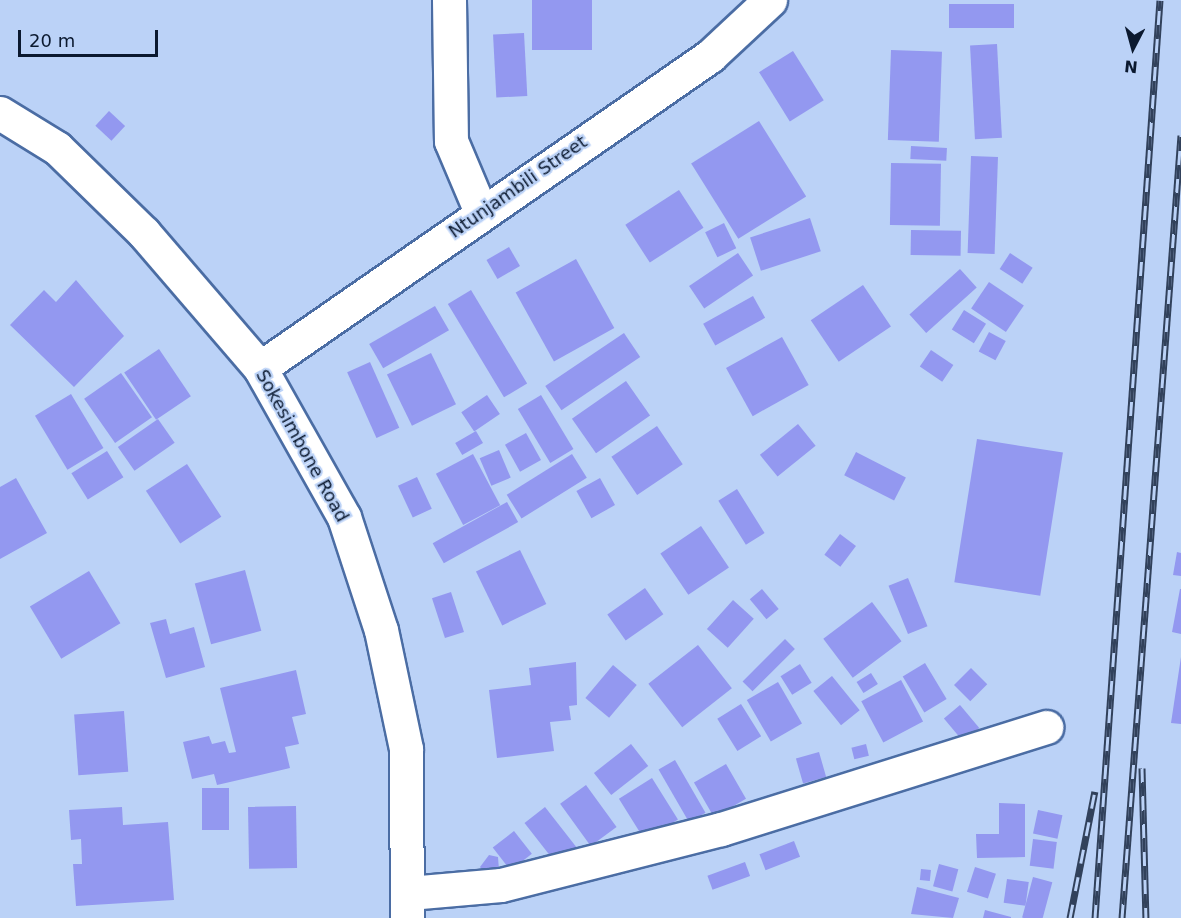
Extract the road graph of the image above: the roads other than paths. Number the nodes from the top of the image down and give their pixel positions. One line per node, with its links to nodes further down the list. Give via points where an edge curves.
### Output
1 (449, 0): 4 (street, via 451,141)
2 (770, 0): 4 (street, Ntunjambili Street, via 710,56)
3 (0, 113): 5 (street, Sokesimbone Road, via 57,148 144,233)
4 (481, 212): 5 (street, Ntunjambili Street)
5 (260, 368): 7 (street, Sokesimbone Road, via 344,517 381,630 406,749)
6 (1046, 727): 7 (street, via 722,829)
7 (408, 906)

